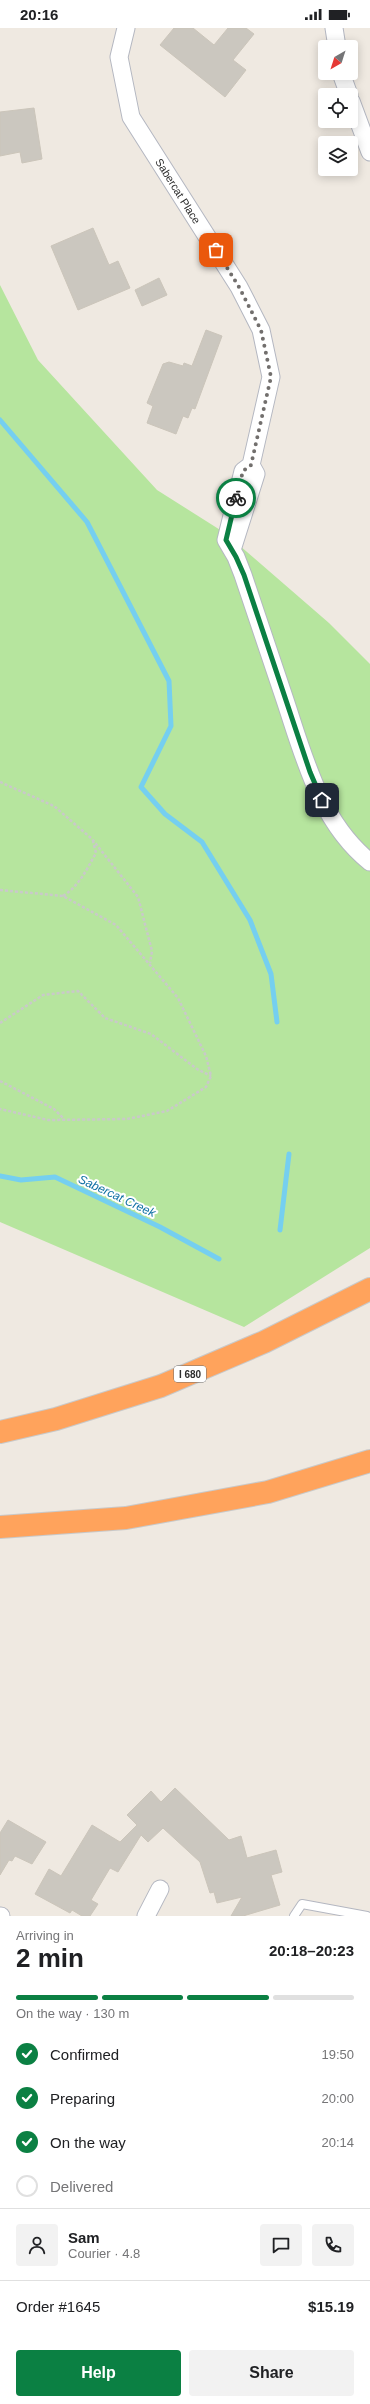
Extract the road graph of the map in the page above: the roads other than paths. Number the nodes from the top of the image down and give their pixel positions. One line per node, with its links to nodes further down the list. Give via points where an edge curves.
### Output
1 (126, 28): 6 (street, Sabercat Place, via 119,57 131,117 239,287 261,330 271,377 251,465 256,474 229,545 244,575 310,772 329,814 356,850)
2 (334, 28): 3 (street)
3 (336, 40)
4 (358, 120): 5 (street)
5 (370, 152)
6 (370, 862)
7 (370, 1289): 8 (highway, I 680, via 264,1342 161,1386 56,1419)
8 (0, 1432)
9 (370, 1461): 10 (highway, via 268,1492 126,1518)
10 (0, 1527)
11 (160, 1889): 12 (street)
12 (146, 1916)
13 (294, 1916): 14 (lane, via 302,1904)
14 (367, 1916)

